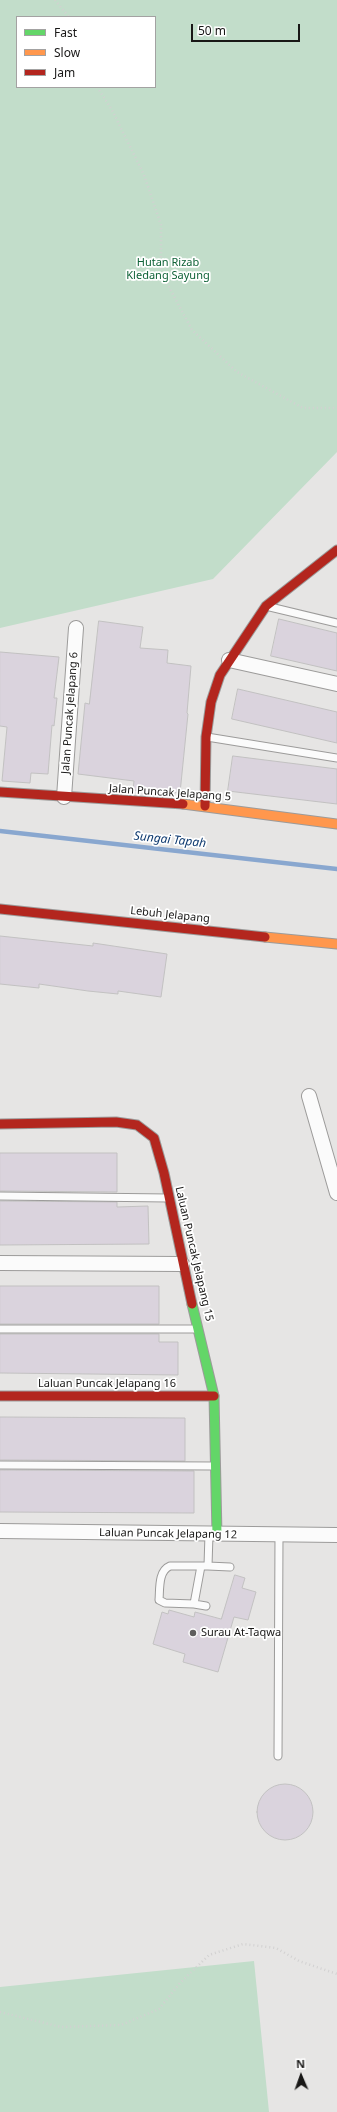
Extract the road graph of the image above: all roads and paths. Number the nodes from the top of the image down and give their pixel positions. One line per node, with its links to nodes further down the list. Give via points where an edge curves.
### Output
1 (55, 0): 2 (path)
2 (68, 16)
3 (98, 88): 4 (path, via 112,110 144,175 161,225 161,272 192,330 237,372 303,408)
4 (337, 408)
5 (336, 552): 6 (street)
6 (266, 606): 7 (lane); 9 (street)
7 (337, 623)
8 (76, 628): 14 (street, Jalan Puncak Jelapang 6)
9 (228, 660): 10 (street); 11 (street, via 211,702)
10 (337, 684)
11 (206, 737): 12 (lane); 15 (street)
12 (337, 758)
13 (0, 792): 14 (street, Jalan Puncak Jelapang 5)
14 (64, 797): 15 (street, Jalan Puncak Jelapang 5)
15 (205, 806): 16 (street, Jalan Puncak Jelapang 5)
16 (337, 824)
17 (0, 909): 18 (street, Lebuh Jelapang)
18 (337, 944)
19 (309, 1096): 21 (street)
20 (0, 1124): 23 (street, Laluan Puncak Jelapang 15, via 137,1124 154,1138)
21 (337, 1193)
22 (0, 1196): 23 (lane)
23 (168, 1198): 25 (street, Laluan Puncak Jelapang 15)
24 (0, 1263): 25 (street)
25 (182, 1264): 27 (street, Laluan Puncak Jelapang 15)
26 (0, 1328): 27 (lane)
27 (199, 1329): 29 (street, Laluan Puncak Jelapang 15)
28 (0, 1396): 29 (street, Laluan Puncak Jelapang 16)
29 (214, 1396): 31 (street, Laluan Puncak Jelapang 15)
30 (0, 1465): 31 (lane)
31 (216, 1466): 33 (street, Laluan Puncak Jelapang 15)
32 (0, 1531): 33 (street, Laluan Puncak Jelapang 12)
33 (213, 1534): 34 (street, Laluan Puncak Jelapang 12); 36 (lane)
34 (279, 1536): 35 (street, Laluan Puncak Jelapang 12); 40 (lane)
35 (337, 1536)
36 (204, 1566): 37 (lane); 38 (lane); 38 (lane, via 170,1566 161,1576 161,1602)
37 (230, 1567)
38 (194, 1604): 39 (lane)
39 (206, 1606)
40 (278, 1756)
41 (337, 1974): 42 (path, via 299,1961 276,1948 243,1944 209,1955 180,1983 159,2009 121,2025 61,2027)
42 (0, 2012)

